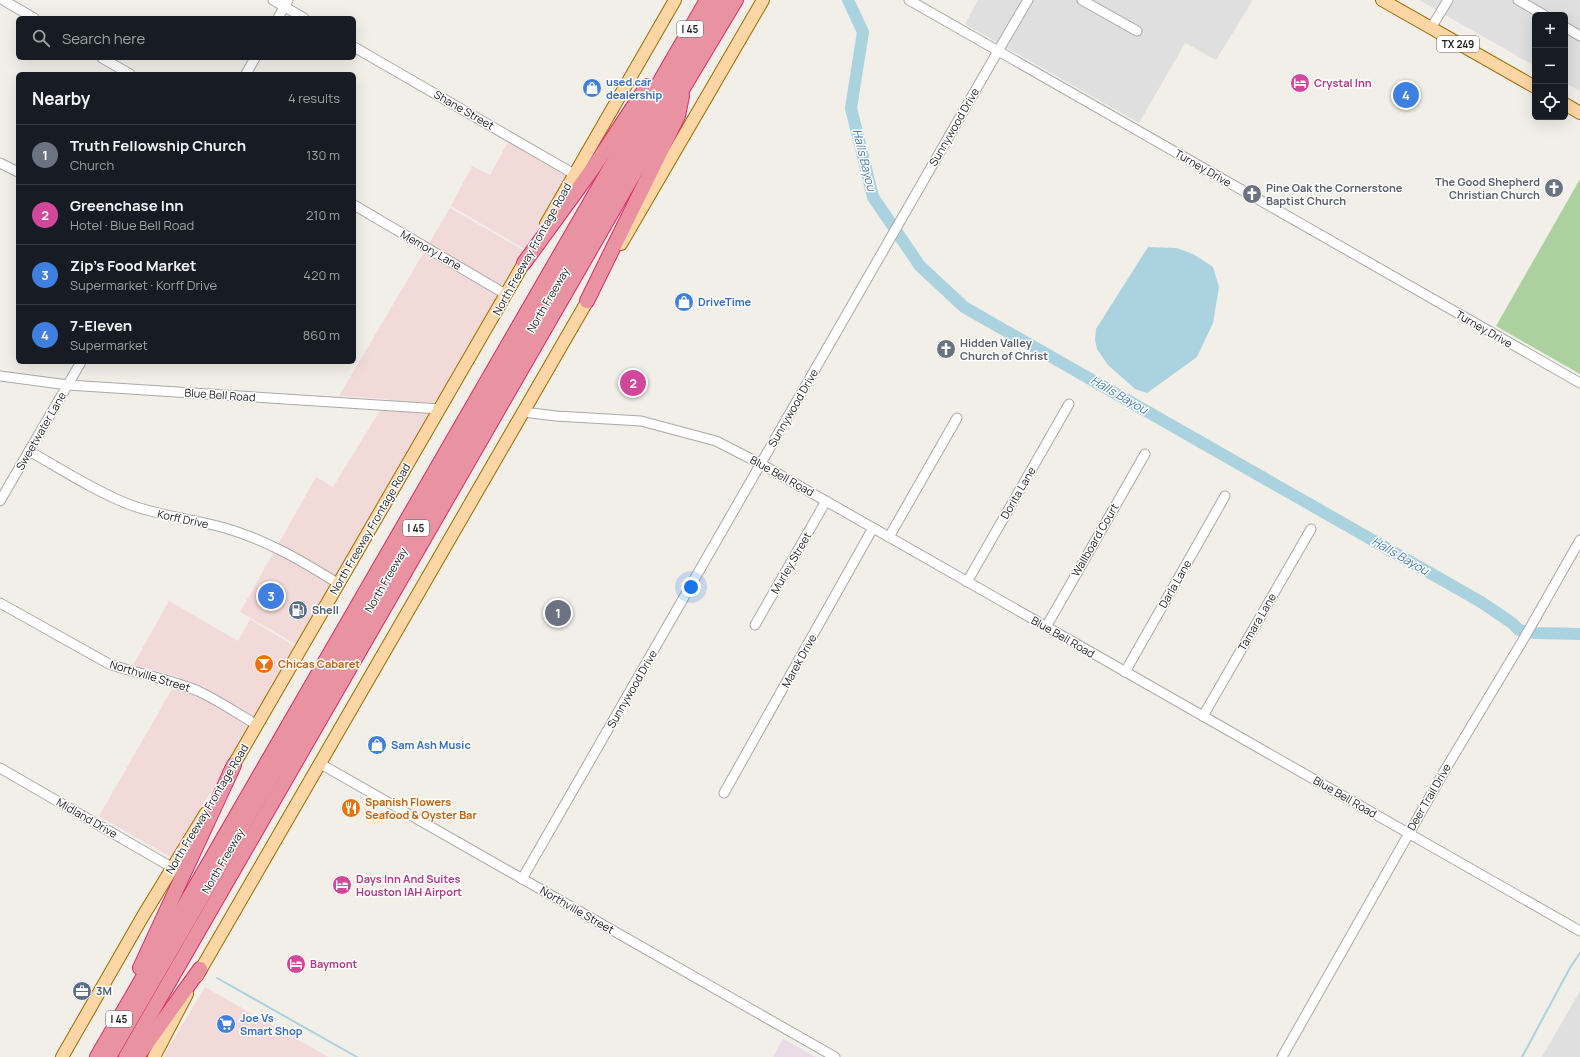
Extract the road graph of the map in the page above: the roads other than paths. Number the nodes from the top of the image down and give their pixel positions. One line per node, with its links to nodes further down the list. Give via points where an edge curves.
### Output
1 (3, 0): 16 (street)
2 (273, 0): 14 (street)
3 (675, 0): 36 (main road, North Freeway Frontage Road)
4 (707, 0): 25 (highway, North Freeway / I 45)
5 (722, 0): 79 (highway, North Freeway / I 45)
6 (736, 0): 30 (highway, North Freeway / I 45)
7 (763, 0): 40 (main road)
8 (909, 0): 24 (street, Turney Drive)
9 (1028, 0): 24 (street, Sunnywood Drive)
10 (1082, 0): 21 (street)
11 (1382, 0): 19 (main road, TX 249)
12 (1448, 0): 19 (street)
13 (1518, 0): 15 (street)
14 (286, 3): 17 (street); 18 (street)
15 (1539, 12)
16 (31, 16)
17 (279, 16)
18 (302, 16)
19 (1431, 28): 31 (main road, TX 249)
20 (1568, 29): 22 (street)
21 (1137, 31)
22 (1580, 36)
23 (356, 48): 36 (street, Shane Street)
24 (998, 51): 43 (street, Turney Drive); 51 (street, Sunnywood Drive)
25 (673, 58): 38 (highway, via 653,78 591,171); 76 (highway, North Freeway / I 45)
26 (106, 60): 28 (street)
27 (254, 60): 29 (street)
28 (126, 72)
29 (247, 72)
30 (685, 85): 40 (highway, via 678,116); 80 (highway, North Freeway / I 45)
31 (1532, 85)
32 (1568, 106): 33 (main road)
33 (1580, 113)
34 (0, 163): 35 (street)
35 (16, 171)
36 (574, 174): 38 (main road, North Freeway Frontage Road)
37 (356, 206): 39 (street, Memory Lane)
38 (524, 263): 39 (main road, North Freeway Frontage Road)
39 (507, 294): 46 (main road, North Freeway Frontage Road)
40 (587, 301): 47 (main road)
41 (79, 364): 44 (street, Sweetwater Lane)
42 (0, 376): 44 (street, Blue Bell Road)
43 (1580, 383)
44 (68, 385): 46 (street, Blue Bell Road); 49 (street, Sweetwater Lane)
45 (1069, 404): 59 (street, Dorita Lane)
46 (440, 409): 60 (main road, North Freeway Frontage Road)
47 (523, 412): 51 (street, Blue Bell Road, via 641,421 716,441); 67 (main road)
48 (957, 418): 57 (street)
49 (29, 451): 53 (street, Sweetwater Lane); 60 (street, Korff Drive, via 128,504 256,538)
50 (1145, 454): 63 (street, Wallboard Court)
51 (761, 464): 54 (street, Blue Bell Road); 73 (street, Sunnywood Drive)
52 (1225, 496): 64 (street, Darla Lane)
53 (0, 501)
54 (826, 501): 55 (street, Blue Bell Road); 62 (street, Murley Street)
55 (874, 528): 57 (street, Blue Bell Road); 70 (street, Marek Drive)
56 (1311, 529): 65 (street, Tamara Lane)
57 (889, 537): 59 (street, Blue Bell Road)
58 (1580, 540): 71 (street, Deer Trail Drive)
59 (967, 582): 63 (street, Blue Bell Road)
60 (339, 584): 66 (main road, North Freeway Frontage Road)
61 (0, 604): 66 (street, Northville Street, via 109,664 199,691)
62 (755, 624)
63 (1046, 627): 64 (street, Blue Bell Road)
64 (1125, 672): 65 (street, Blue Bell Road)
65 (1203, 716): 71 (street, Blue Bell Road)
66 (257, 725): 68 (main road, North Freeway Frontage Road)
67 (320, 762): 73 (street, Northville Street); 75 (main road)
68 (234, 765): 72 (main road, North Freeway Frontage Road); 76 (highway, via 140,966)
69 (0, 768): 72 (street, Midland Drive)
70 (724, 793)
71 (1409, 833): 74 (street, Blue Bell Road); 84 (street, Deer Trail Drive)
72 (173, 868): 77 (main road, North Freeway Frontage Road)
73 (522, 879): 83 (street, Northville Street)
74 (1580, 931)
75 (200, 969): 81 (highway); 82 (main road)
76 (138, 986): 78 (highway, North Freeway / I 45)
77 (62, 1057)
78 (97, 1057)
79 (109, 1057)
80 (126, 1057)
81 (137, 1057)
82 (154, 1057)
83 (835, 1057)
84 (1282, 1057)

